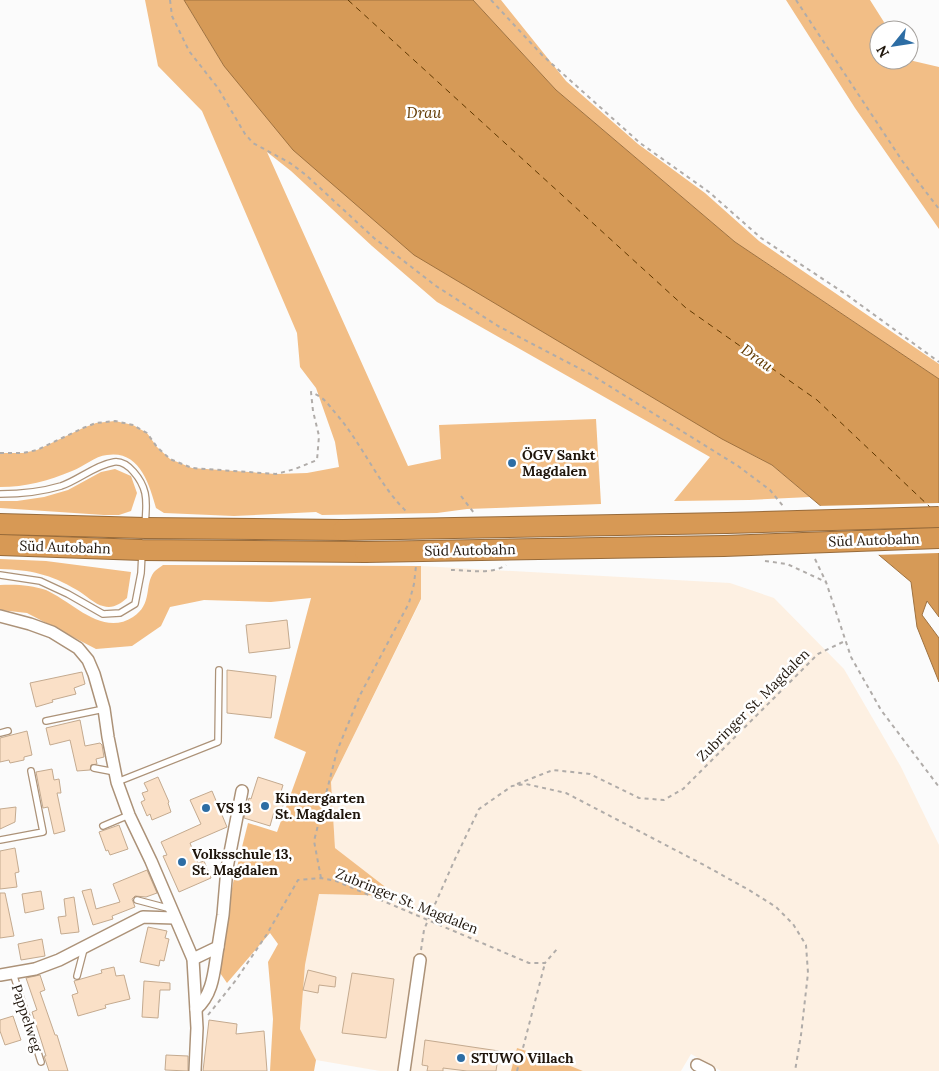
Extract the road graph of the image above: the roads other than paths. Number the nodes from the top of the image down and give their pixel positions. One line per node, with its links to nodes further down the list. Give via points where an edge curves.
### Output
1 (0, 494): 4 (lane, via 19,494 62,485 97,468 115,462 124,463 145,491)
2 (939, 517): 4 (highway, Süd Autobahn, bridge, via 343,530)
3 (0, 524): 4 (highway, Süd Autobahn)
4 (145, 528)
5 (939, 538): 7 (highway, Süd Autobahn, bridge, via 724,546 364,552)
6 (0, 545): 7 (highway, Süd Autobahn)
7 (142, 550): 8 (lane, via 135,604 120,613 103,614 40,581)
8 (0, 575)
9 (0, 616): 11 (street, via 52,632 78,648 94,674)
10 (219, 670): 17 (lane, via 218,742)
11 (104, 709): 12 (lane); 17 (street)
12 (46, 721)
13 (8, 731): 14 (lane)
14 (0, 732)
15 (94, 768): 17 (lane)
16 (31, 771): 21 (lane, via 42,832)
17 (116, 777): 19 (street)
18 (242, 791): 25 (street, via 227,868)
19 (129, 815): 20 (lane); 23 (street)
20 (103, 826)
21 (0, 840)
22 (137, 900): 23 (lane)
23 (173, 913): 24 (street, Pappelweg, via 143,917); 26 (street)
24 (85, 946): 28 (street, Pappelweg, via 59,960); 30 (lane)
25 (218, 948): 26 (street); 31 (street, via 207,996)
26 (192, 959): 31 (street)
27 (420, 960): 35 (street)
28 (13, 973): 29 (street, Pappelweg); 32 (lane, Pappelweg)
29 (0, 975)
30 (77, 976)
31 (196, 1009): 34 (street)
32 (41, 1062)
33 (698, 1065): 36 (street)
34 (195, 1071)
35 (404, 1071)
36 (710, 1071)

